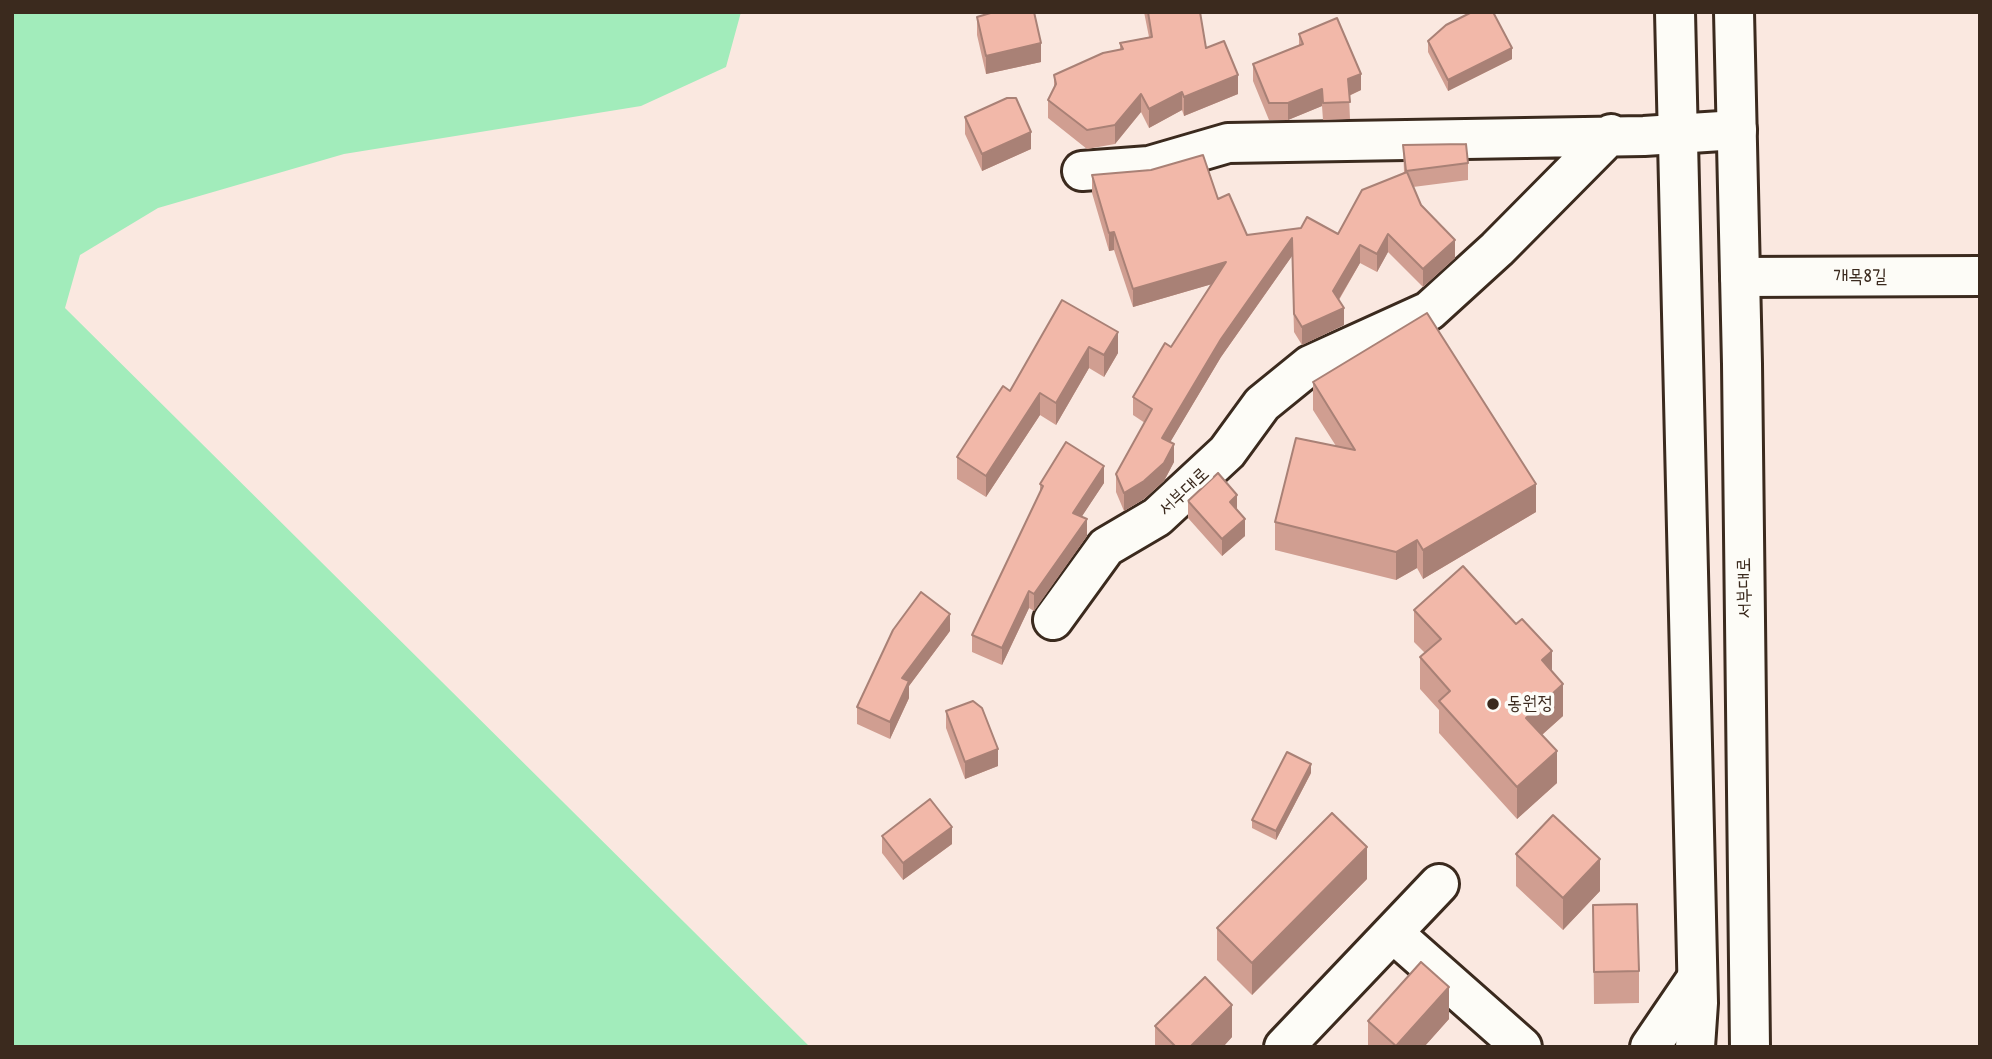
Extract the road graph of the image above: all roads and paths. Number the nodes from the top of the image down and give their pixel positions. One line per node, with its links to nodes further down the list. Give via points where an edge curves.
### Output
1 (1675, 12): 5 (street)
2 (1734, 12): 3 (street, 서부대로)
3 (1737, 130): 5 (street); 8 (street, 서부대로)
4 (1611, 134): 5 (street); 6 (street, via 1228,143 1149,166); 9 (street, 서부대로, via 1497,250 1429,311 1310,365 1262,404 1227,452 1157,517 1106,547)
5 (1677, 134): 12 (street)
6 (1082, 171)
7 (1980, 276): 8 (street, 개목8길)
8 (1740, 277): 18 (street, 서부대로)
9 (1053, 620)
10 (1439, 884): 11 (street)
11 (1392, 933): 13 (street); 14 (street)
12 (1697, 978): 16 (street); 17 (street)
13 (1482, 1035): 15 (street)
14 (1284, 1047)
15 (1522, 1047)
16 (1650, 1047)
17 (1695, 1047)
18 (1749, 1047)

